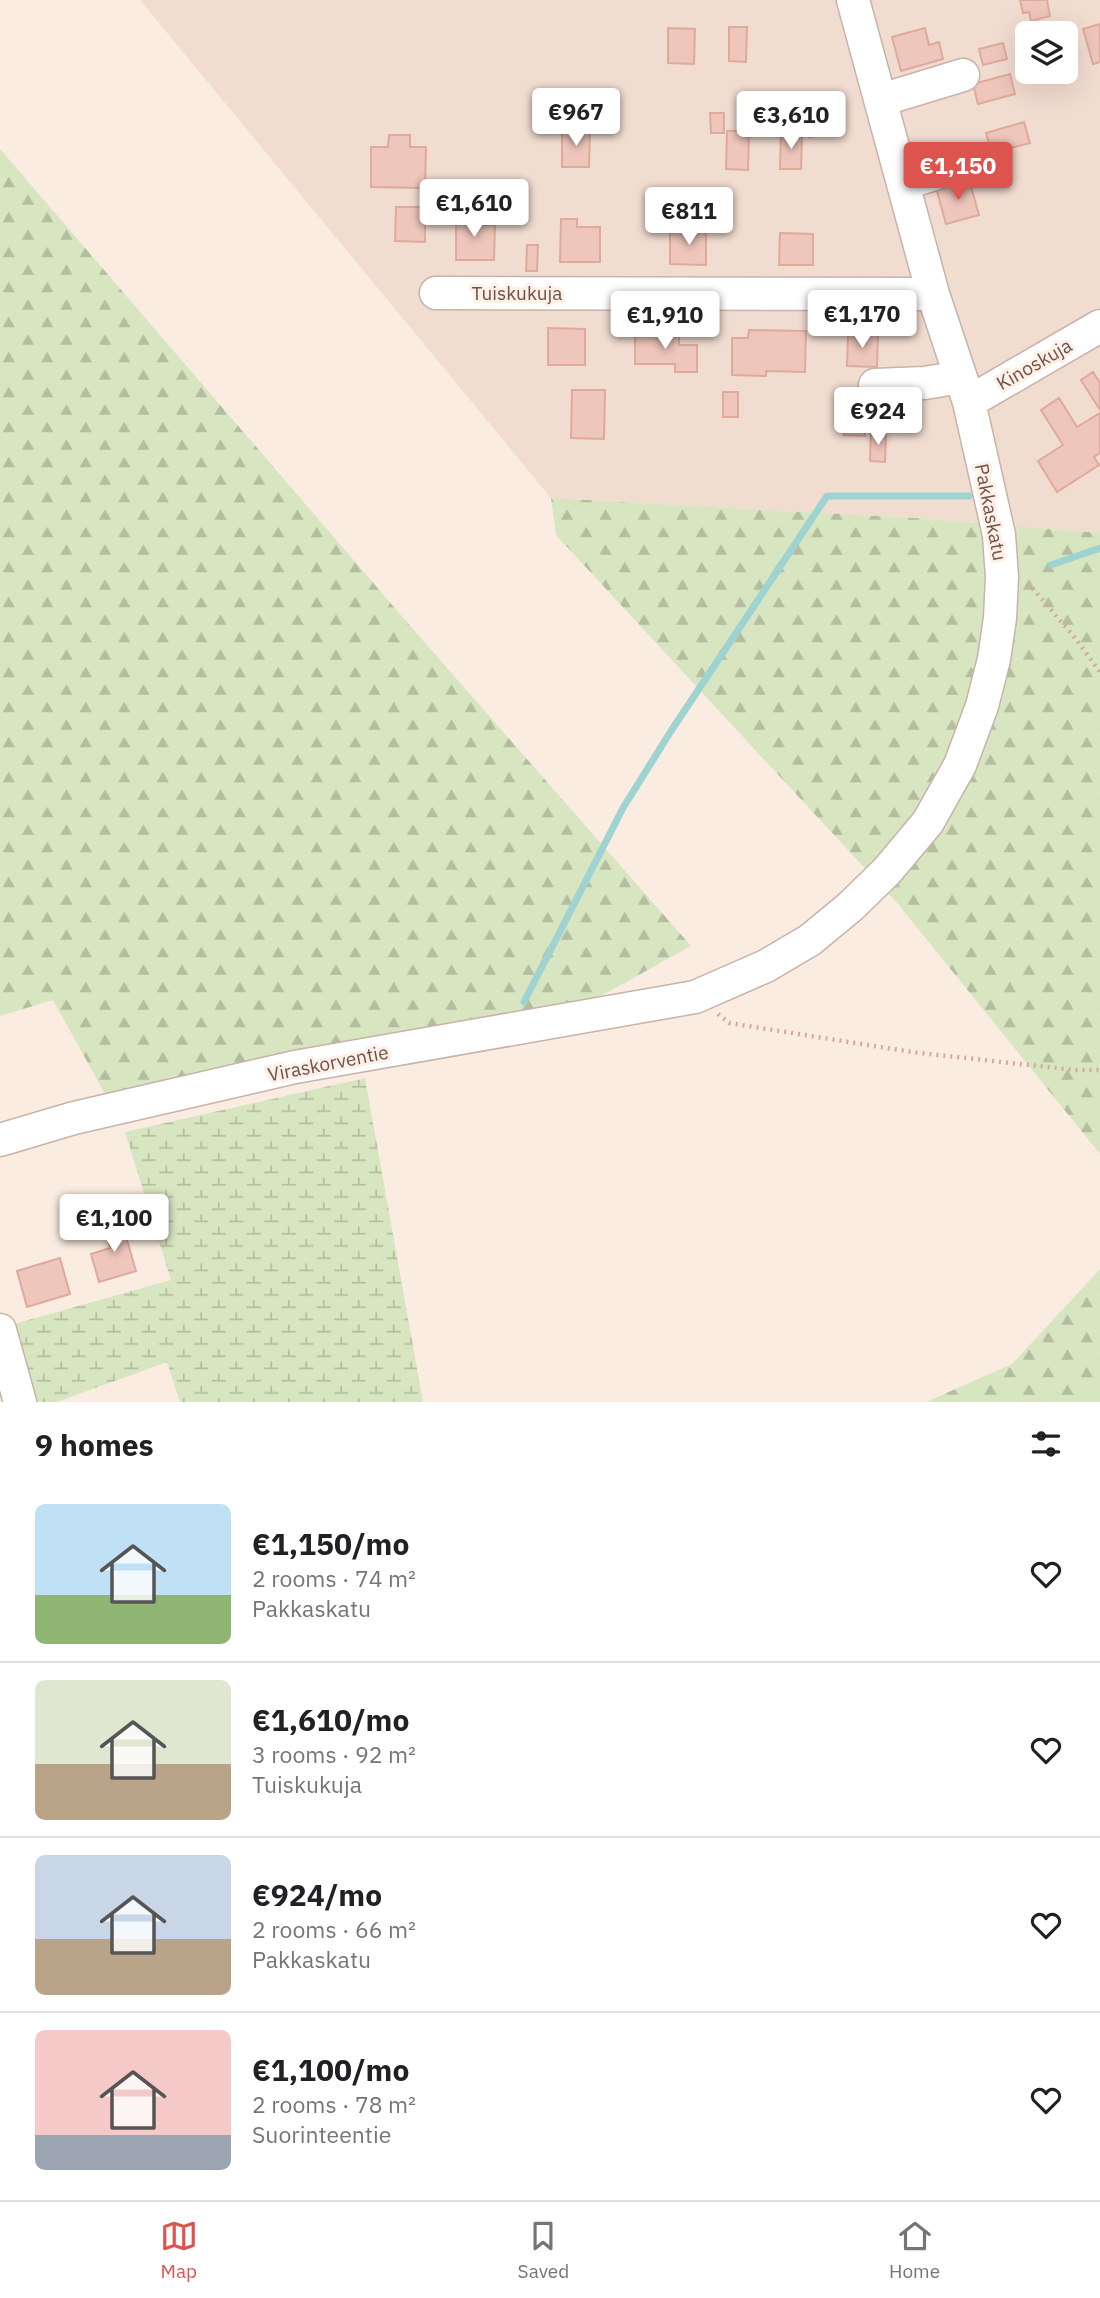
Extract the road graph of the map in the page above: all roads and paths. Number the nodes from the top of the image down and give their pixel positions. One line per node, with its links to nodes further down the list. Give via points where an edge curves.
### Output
1 (853, 0): 3 (street, Pakkaskatu)
2 (963, 75): 3 (street)
3 (881, 100): 5 (street, Pakkaskatu)
4 (976, 160): 5 (street)
5 (903, 184): 7 (street, Pakkaskatu)
6 (436, 293): 7 (street, Tuiskukuja)
7 (933, 294): 10 (street, Pakkaskatu)
8 (1100, 326): 10 (street, Kinoskuja)
9 (875, 385): 10 (street, via 925,383)
10 (964, 389): 13 (street, Pakkaskatu, via 999,535 1002,576 994,659 960,765 928,821 850,907 810,940 766,966)
11 (1034, 590): 12 (path)
12 (1100, 672)
13 (695, 997): 14 (street, Pakkaskatu); 15 (path, via 729,1023 912,1052)
14 (660, 1001): 16 (street, Viraskorventie, via 295,1067 74,1118)
15 (1100, 1070)
16 (0, 1140)
17 (0, 1330): 18 (street)
18 (20, 1402)

